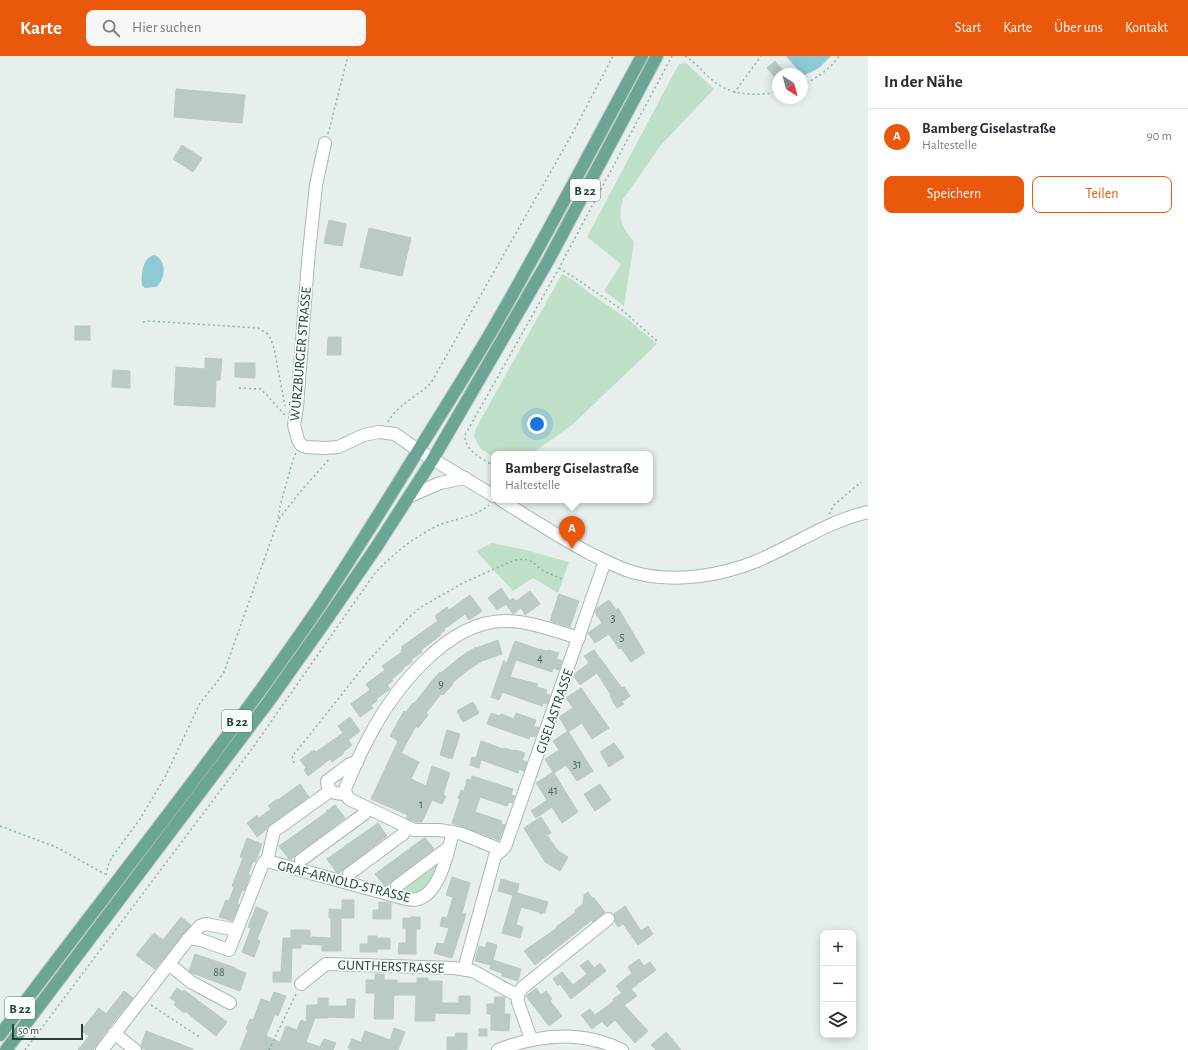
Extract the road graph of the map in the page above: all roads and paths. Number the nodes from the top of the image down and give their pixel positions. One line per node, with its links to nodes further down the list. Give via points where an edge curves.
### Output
1 (348, 56): 12 (path)
2 (613, 56): 17 (path, via 571,136 431,383 392,414)
3 (642, 56): 20 (main road, B 22, via 535,255)
4 (657, 56): 21 (main road, B 22, via 548,261)
5 (672, 56): 13 (path)
6 (685, 56): 10 (path, via 712,80)
7 (761, 56): 10 (path)
8 (839, 56): 9 (path, via 818,77)
9 (808, 82)
10 (734, 92): 11 (path, via 758,95)
11 (772, 93)
12 (325, 143): 18 (street, WÜRZBURGER STRASSE, via 316,185 294,425)
13 (559, 268): 15 (path, via 621,309); 22 (path, via 465,435 466,444 470,449)
14 (143, 322): 16 (path, via 233,326 258,328 264,331 274,348 288,418 261,389)
15 (657, 341)
16 (239, 388)
17 (385, 432): 19 (street, via 364,435); 20 (street, via 395,434)
18 (301, 445): 19 (street, via 325,448); 30 (path, via 293,460)
19 (338, 446): 30 (path)
20 (419, 450): 21 (street); 49 (main road, B 22, via 316,611)
21 (433, 459): 23 (street); 25 (main road, B 22)
22 (491, 464)
23 (465, 478): 25 (street, via 440,483); 26 (street)
24 (861, 482): 31 (path, via 834,504 828,515)
25 (410, 496): 64 (main road, B 22, via 272,696)
26 (491, 496)
27 (491, 503): 65 (path, via 479,512 436,526 398,551 375,573 254,746)
28 (503, 503): 32 (street)
29 (868, 512): 31 (street)
30 (278, 521): 48 (path, via 224,672 200,704 162,782 140,819 112,857)
31 (829, 525): 32 (street, via 758,561 703,576 684,578 636,573)
32 (605, 561): 34 (street, GISELASTRASSE)
33 (564, 580): 36 (path, via 524,558 465,582 421,607 369,660 300,748 294,752)
34 (579, 638): 35 (street, via 530,624 504,621 478,626 462,633 432,654 397,693); 43 (street, GISELASTRASSE, via 517,816 505,847)
35 (357, 762): 37 (street, via 350,764 327,781); 38 (street)
36 (294, 763)
37 (328, 788): 38 (street, via 338,794); 45 (street, via 274,831)
38 (346, 794): 39 (street, via 349,799)
39 (367, 808): 41 (street); 46 (street, via 364,814)
40 (0, 826): 48 (path, via 56,847)
41 (407, 827): 42 (street, via 421,831); 47 (street, via 403,834)
42 (457, 833): 43 (street); 44 (street, GRAF-ARNOLD-STRASSE)
43 (499, 853): 55 (street, GUNTHERSTRASSE)
44 (447, 854): 45 (street, GRAF-ARNOLD-STRASSE, via 436,883 429,893 411,900); 50 (street)
45 (267, 859): 52 (street, GRAF-ARNOLD-STRASSE)
46 (301, 860)
47 (349, 874)
48 (106, 875): 49 (path)
49 (117, 881): 61 (main road, B 22)
50 (397, 886)
51 (608, 919): 57 (street, via 522,988)
52 (237, 930): 53 (street, via 206,924 200,926); 53 (street, GRAF-ARNOLD-STRASSE, via 229,950)
53 (189, 938): 54 (street)
54 (169, 964): 58 (street); 59 (street, via 191,982)
55 (464, 969): 56 (street, GUNTHERSTRASSE, via 326,964); 57 (street, GUNTHERSTRASSE, via 473,971)
56 (301, 984): 68 (path)
57 (518, 996): 63 (street)
58 (142, 999): 60 (street); 62 (path)
59 (230, 1003)
60 (114, 1033): 66 (street); 67 (street)
61 (0, 1035)
62 (202, 1038)
63 (531, 1039): 69 (street); 70 (street, via 564,1035 581,1036)
64 (6, 1050)
65 (25, 1050)
66 (102, 1050)
67 (135, 1050)
68 (269, 1050)
69 (498, 1050)
70 (622, 1050)

